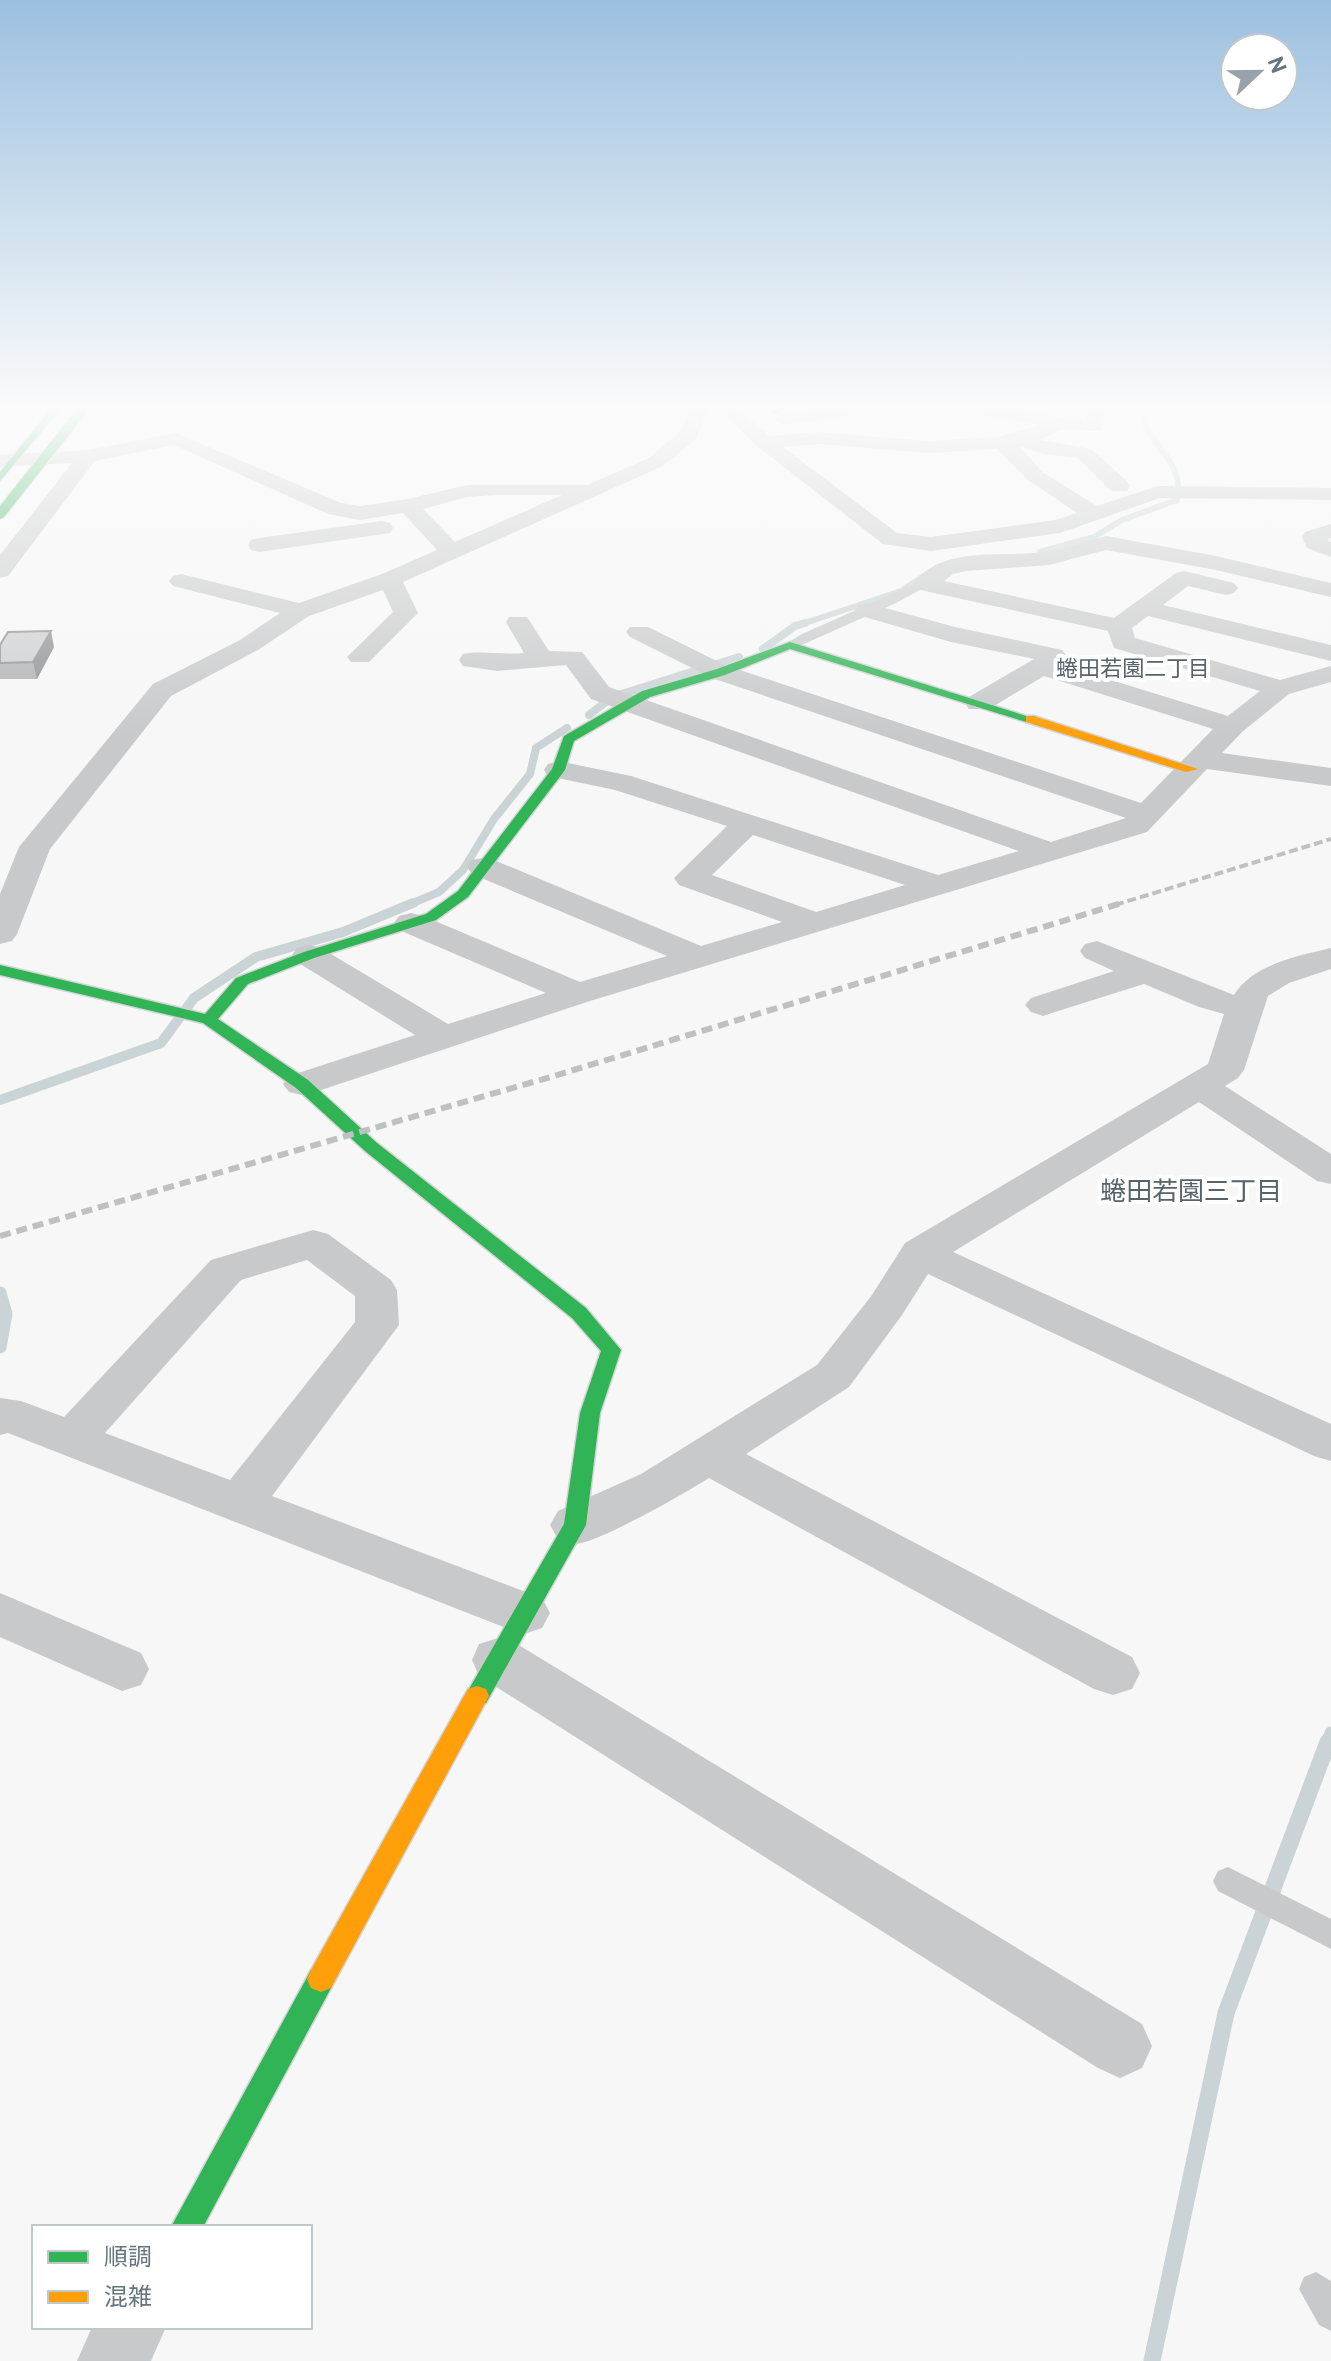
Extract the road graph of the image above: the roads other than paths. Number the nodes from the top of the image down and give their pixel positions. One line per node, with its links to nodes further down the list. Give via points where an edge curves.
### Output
1 (40, 518): 11 (street)
2 (399, 518): 8 (street, via 291,550)
3 (420, 518): 10 (street)
4 (527, 518): 10 (street)
5 (864, 518): 6 (street, via 891,539 931,544)
6 (1082, 518)
7 (1331, 531): 9 (street, via 1313,537)
8 (259, 545)
9 (1331, 550)
10 (451, 551): 12 (street)
11 (0, 571)
12 (390, 579): 19 (street); 27 (street, via 406,613)
13 (181, 581): 19 (street)
14 (925, 584): 15 (street, via 945,569 966,564 1049,558 1106,543); 16 (street); 18 (lane)
15 (1331, 590)
16 (1008, 602): 22 (street); 24 (street)
17 (1144, 608): 20 (street, via 1184,578); 22 (street); 26 (street)
18 (867, 610): 24 (street); 25 (lane)
19 (300, 611): 47 (street, via 249,645 162,690 35,847)
20 (1316, 611)
21 (518, 622): 29 (street)
22 (1119, 626): 33 (street, via 1123,643)
23 (639, 632): 30 (street)
24 (951, 634): 31 (street, via 1053,655)
25 (790, 645): 30 (main road); 35 (main road)
26 (1331, 653)
27 (360, 657)
28 (472, 660): 29 (street)
29 (542, 661): 34 (street, via 573,657)
30 (712, 667): 34 (main road, via 646,694); 40 (street)
31 (1041, 667): 35 (street); 36 (street)
32 (1331, 674): 33 (street)
33 (1280, 688): 36 (street)
34 (614, 698): 38 (main road, via 568,739); 42 (street)
35 (979, 703): 37 (main road)
36 (1232, 726): 37 (street)
37 (1196, 764): 39 (street); 40 (street)
38 (558, 770): 41 (street, via 621,782); 43 (main road)
39 (1331, 777)
40 (1146, 815): 42 (street, via 1136,826)
41 (748, 823): 44 (street); 46 (street, via 690,878)
42 (1051, 852): 44 (street)
43 (483, 867): 45 (main road, via 463,894 431,917); 50 (street)
44 (939, 886): 46 (street)
45 (411, 923): 49 (main road); 54 (street)
46 (817, 923): 50 (street)
47 (0, 934)
48 (1097, 951): 53 (street)
49 (309, 955): 57 (main road, via 242,981); 58 (street)
50 (700, 958): 54 (street)
51 (1331, 958): 56 (street, via 1258,985)
52 (0, 970): 57 (main road)
53 (1146, 972): 55 (street); 56 (street, via 1211,1000)
54 (578, 994): 58 (street)
55 (1043, 1005)
56 (1242, 1007): 60 (street, via 1225,1070)
57 (209, 1020): 59 (main road)
58 (447, 1039): 59 (street)
59 (302, 1084): 68 (main road, via 371,1147 579,1313 611,1350 590,1413)
60 (1199, 1085): 61 (street); 62 (street)
61 (1331, 1172)
62 (920, 1253): 65 (street); 66 (street, via 833,1376)
63 (0, 1418): 64 (street, via 5,1413)
64 (72, 1439): 67 (street); 67 (street, via 226,1270 313,1244 376,1290 377,1325)
65 (1331, 1444)
66 (709, 1456): 68 (street, via 658,1487); 72 (street)
67 (239, 1503): 70 (street)
68 (575, 1525): 70 (main road)
69 (6, 1625): 71 (street)
70 (511, 1636): 75 (street); 76 (main road)
71 (122, 1669)
72 (1113, 1673)
73 (1228, 1881): 74 (lane)
74 (1331, 1935)
75 (1120, 2046)
76 (187, 2225)
77 (130, 2329): 78 (street)
78 (113, 2361)

